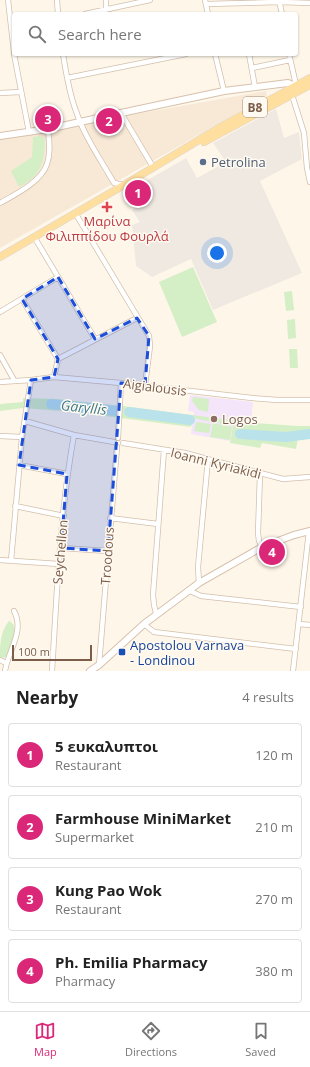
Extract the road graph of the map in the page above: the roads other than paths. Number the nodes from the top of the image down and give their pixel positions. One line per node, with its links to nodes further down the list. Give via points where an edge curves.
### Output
1 (8, 0): 13 (street)
2 (57, 0): 9 (street)
3 (106, 0): 8 (street)
4 (150, 0): 8 (street)
5 (279, 1): 6 (street); 7 (street); 12 (street)
6 (206, 2): 11 (street)
7 (310, 3)
8 (106, 10): 10 (street)
9 (58, 12)
10 (96, 12)
11 (208, 12)
12 (282, 12)
13 (12, 37)
14 (15, 56): 27 (street)
15 (63, 56): 22 (street)
16 (176, 56): 22 (street)
17 (216, 56): 28 (street)
18 (249, 56): 21 (street)
19 (289, 56): 20 (street)
20 (290, 60): 21 (street); 24 (street)
21 (252, 68): 26 (street)
22 (67, 78): 32 (street)
23 (310, 78): 24 (main road, B8)
24 (296, 85): 25 (main road); 26 (main road, via 288,82); 38 (main road, B8)
25 (310, 85): 30 (main road, B8)
26 (255, 87): 28 (main road)
27 (21, 92): 29 (street); 34 (street)
28 (224, 92): 31 (main road)
29 (0, 93)
30 (292, 94): 36 (street); 42 (main road, B8)
31 (121, 113): 32 (main road); 38 (street)
32 (80, 122): 33 (main road); 40 (street)
33 (48, 130): 34 (main road); 43 (street, via 47,164 35,182)
34 (29, 132): 37 (main road)
35 (310, 132): 36 (street)
36 (304, 133): 39 (street)
37 (0, 136)
38 (153, 167): 41 (main road, B8)
39 (310, 180)
40 (114, 183): 41 (street); 42 (street)
41 (124, 185): 42 (main road, B8)
42 (113, 193): 44 (main road); 46 (main road, B8)
43 (0, 203)
44 (76, 216): 45 (main road); 51 (street)
45 (36, 240): 47 (main road); 48 (street)
46 (0, 257)
47 (0, 261)
48 (58, 277): 49 (street); 52 (street)
49 (22, 299): 50 (street); 54 (street)
50 (0, 312)
51 (137, 318): 52 (street); 60 (street, via 149,336)
52 (95, 339): 54 (street)
53 (0, 355): 56 (street)
54 (58, 359): 55 (street)
55 (54, 377): 57 (street, Aigialousis); 59 (street, Aigialousis)
56 (14, 380): 57 (street, Aigialousis); 58 (street, Aigialousis)
57 (31, 380): 62 (street)
58 (0, 382)
59 (121, 383): 60 (street, Aigialousis); 66 (street)
60 (145, 386): 61 (street, Aigialousis, via 252,398)
61 (310, 400)
62 (25, 421): 63 (street); 65 (street)
63 (74, 435): 67 (street); 73 (street, Seychellon)
64 (0, 436): 65 (street)
65 (22, 437): 72 (street)
66 (118, 438): 67 (street); 68 (street)
67 (114, 442): 69 (street)
68 (123, 443): 69 (street, via 121,447); 70 (street, Ioanni Kyriakidi)
69 (117, 447): 78 (street, Troodous)
70 (164, 450): 71 (street, Ioanni Kyriakidi); 79 (street)
71 (208, 459): 74 (street, Ioanni Kyriakidi); 87 (street, via 198,567)
72 (19, 465): 73 (street); 76 (street)
73 (67, 474): 77 (street, Seychellon)
74 (260, 474): 75 (street, Ioanni Kyriakidi, via 283,478); 82 (street, via 258,533)
75 (310, 477)
76 (15, 506): 77 (street); 85 (street)
77 (64, 516): 81 (street, Seychellon)
78 (110, 518): 79 (street); 83 (street, Troodous)
79 (158, 524): 91 (street, via 153,595)
80 (310, 531): 82 (main road); 89 (street)
81 (61, 548): 83 (street); 86 (street, Seychellon)
82 (262, 548): 87 (main road)
83 (108, 551): 98 (street, Troodous)
84 (0, 560): 85 (street)
85 (11, 560): 86 (street)
86 (59, 564): 100 (street, Seychellon)
87 (199, 583): 88 (main road)
88 (188, 590): 89 (street, via 201,596); 91 (main road)
89 (301, 607): 93 (street)
90 (14, 611): 97 (street, via 18,618 18,628)
91 (156, 613): 92 (main road)
92 (144, 624): 95 (street, via 154,632); 98 (main road)
93 (299, 624): 94 (street); 95 (street)
94 (310, 625)
95 (296, 649): 103 (street)
96 (0, 660): 97 (street)
97 (6, 663): 99 (street)
98 (99, 665): 101 (main road)
99 (6, 671)
100 (52, 671)
101 (90, 671): 102 (street)
102 (94, 671)
103 (293, 671)

